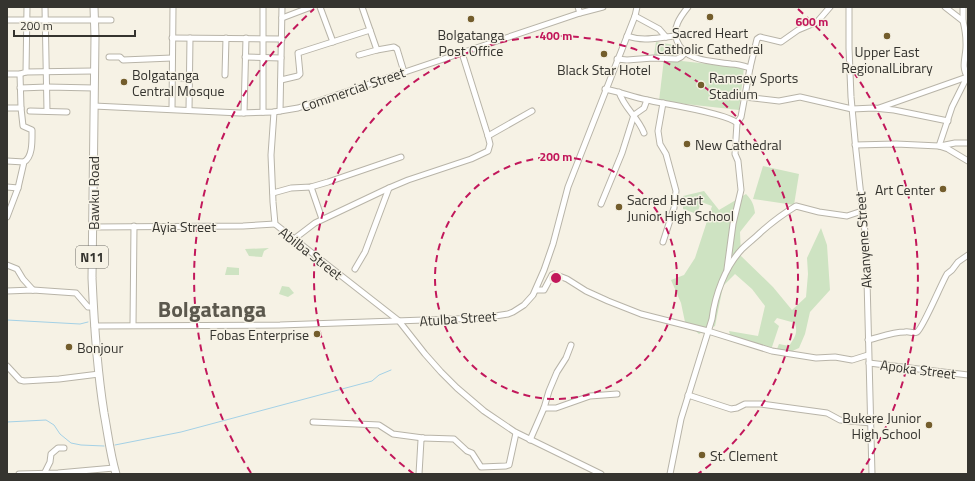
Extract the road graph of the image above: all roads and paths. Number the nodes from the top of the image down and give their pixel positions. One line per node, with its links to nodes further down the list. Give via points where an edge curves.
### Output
1 (27, 7): 22 (street)
2 (45, 7): 23 (street)
3 (94, 7): 24 (highway, Bawku Road / N11)
4 (173, 7): 31 (street)
5 (263, 7): 35 (street)
6 (282, 7): 20 (street)
7 (311, 7): 20 (street)
8 (320, 7): 37 (street)
9 (362, 7): 27 (street)
10 (578, 7): 18 (street)
11 (603, 7): 18 (street, Commercial Street)
12 (637, 7): 19 (street, Atulba Street)
13 (688, 7): 29 (street, via 679,19 675,29)
14 (830, 7): 48 (street, via 817,22 798,30 781,42 760,37 757,39)
15 (849, 7): 72 (street, Akanyene Street)
16 (945, 7): 26 (street)
17 (963, 7): 26 (street)
18 (580, 13): 40 (street, Commercial Street)
19 (635, 16): 28 (street, Atulba Street); 30 (street, via 659,29)
20 (282, 18): 36 (street)
21 (7, 20): 22 (street)
22 (27, 20): 23 (street); 50 (street)
23 (45, 20): 24 (street); 51 (street)
24 (94, 20): 25 (street); 49 (highway, Bawku Road / N11)
25 (111, 20)
26 (963, 21): 57 (street, via 967,45 964,64)
27 (370, 30): 37 (street); 38 (street)
28 (627, 36): 30 (street, via 645,39); 47 (street, Atulba Street)
29 (676, 36): 30 (street); 39 (street, via 679,45)
30 (666, 37)
31 (172, 38): 32 (street); 45 (street)
32 (190, 38): 33 (street); 58 (street)
33 (226, 38): 34 (street); 55 (street)
34 (246, 38): 35 (street); 43 (street)
35 (263, 38): 36 (street); 44 (street)
36 (282, 38): 46 (street)
37 (333, 42): 59 (street, via 298,53 300,74)
38 (377, 50): 41 (street); 52 (street, via 394,47 397,49)
39 (686, 52): 47 (street, via 677,59); 48 (street, via 710,62)
40 (462, 53): 52 (street, Commercial Street); 87 (street)
41 (359, 55)
42 (109, 57): 45 (street, via 120,57 123,60)
43 (246, 57): 44 (street); 82 (street)
44 (263, 57): 46 (street); 80 (street)
45 (172, 58): 56 (street)
46 (281, 58): 59 (street)
47 (617, 58): 63 (street, Atulba Street)
48 (750, 68): 65 (street)
49 (94, 71): 51 (street); 62 (highway, Bawku Road / N11)
50 (26, 72): 51 (street); 54 (street)
51 (46, 72): 60 (street)
52 (404, 72): 77 (street, Commercial Street, via 310,104)
53 (7, 74): 54 (street)
54 (20, 74): 61 (street)
55 (225, 75)
56 (173, 77): 58 (street); 71 (street)
57 (967, 77): 73 (street); 84 (street)
58 (190, 79): 74 (street)
59 (281, 80): 77 (street)
60 (46, 87): 61 (street); 62 (street); 76 (street)
61 (20, 88): 70 (street)
62 (94, 88): 68 (highway, Bawku Road / N11)
63 (606, 89): 64 (street); 114 (street, Atulba Street, via 568,187 553,244)
64 (619, 92): 66 (street); 83 (street, via 625,106)
65 (745, 98): 72 (street, via 779,101 800,97); 85 (street, via 741,117)
66 (647, 100): 67 (street); 83 (street, via 644,108)
67 (663, 103): 85 (street); 108 (street, via 658,131 676,191 674,208)
68 (94, 106): 71 (street, Commercial Street); 106 (highway, Bawku Road / N11)
69 (7, 108): 70 (street)
70 (20, 108): 94 (street, via 23,126 32,130 30,156)
71 (172, 109): 74 (street, Commercial Street)
72 (852, 109): 73 (street); 89 (street, Akanyene Street)
73 (877, 109): 84 (street)
74 (189, 110): 82 (street, Commercial Street)
75 (30, 111): 76 (street)
76 (47, 111): 79 (street)
77 (280, 111): 81 (street, Commercial Street)
78 (532, 111): 87 (street)
79 (67, 112)
80 (263, 112): 81 (street, Commercial Street); 82 (street, Commercial Street)
81 (274, 112): 99 (street, Abilba Street, via 271,155)
82 (244, 113)
83 (634, 115): 86 (street); 100 (street)
84 (948, 121): 90 (street)
85 (737, 122): 112 (street, via 735,154 741,190)
86 (644, 133)
87 (488, 136): 98 (street, via 488,151)
88 (968, 142): 90 (street)
89 (855, 145): 90 (street); 101 (street, Akanyene Street)
90 (939, 146): 93 (street)
91 (401, 157): 96 (street)
92 (7, 161): 94 (street)
93 (968, 161)
94 (24, 162): 97 (street)
95 (7, 187): 97 (street)
96 (311, 187): 99 (street, via 290,188); 103 (street)
97 (18, 188): 102 (street)
98 (389, 188): 103 (street); 111 (street, via 365,252)
99 (273, 193): 104 (street, Abilba Street)
100 (601, 204)
101 (862, 211): 112 (street, via 847,216 796,206 775,219 742,249); 121 (street, Akanyene Street, via 866,241)
102 (7, 217)
103 (322, 219): 107 (street)
104 (275, 224): 105 (street, Ayia Street); 107 (street, Abilba Street)
105 (134, 226): 106 (street, Ayia Street); 118 (street)
106 (93, 227): 116 (highway, Bawku Road / N11)
107 (294, 239): 117 (street, Abilba Street)
108 (663, 242)
109 (968, 256): 121 (street, via 947,274 918,331)
110 (7, 265): 113 (street, via 17,269 22,279)
111 (355, 268)
112 (726, 272): 120 (street)
113 (34, 290): 115 (street); 116 (street, via 76,293 88,307)
114 (536, 290): 117 (street, Atulba Street, via 527,302 508,314 482,318); 120 (street, via 544,290 554,274 586,291 641,314)
115 (7, 291)
116 (93, 308): 119 (highway, Bawku Road / N11)
117 (399, 321): 118 (street, Atulba Street); 133 (street, Abilba Street, via 424,354 457,388)
118 (132, 325): 119 (street, Atulba Street)
119 (94, 326): 126 (highway, Bawku Road / N11)
120 (708, 331): 123 (street, via 772,351 808,357 852,360); 129 (street)
121 (868, 340): 123 (street, Akanyene Street)
122 (571, 345): 130 (street)
123 (868, 356): 124 (street, Akanyene Street)
124 (869, 363): 127 (street, Apoka Street); 132 (street, Akanyene Street)
125 (7, 366): 126 (street, via 24,381)
126 (99, 374): 137 (highway, Bawku Road / N11)
127 (968, 376)
128 (617, 394): 130 (street, via 590,396 556,408)
129 (688, 395): 132 (street, via 731,408 745,404 761,404 827,414 840,420); 144 (street)
130 (544, 408): 135 (street)
131 (313, 422): 134 (street, via 379,425 393,434)
132 (871, 423): 145 (street, Akanyene Street)
133 (516, 433): 134 (street, via 510,463 506,466 481,468 472,454 455,440); 135 (street, Abilba Street)
134 (423, 438): 142 (street)
135 (530, 440): 143 (street, Abilba Street)
136 (64, 448): 140 (street, via 58,448 51,454)
137 (115, 471): 138 (street)
138 (96, 472): 141 (street)
139 (19, 474): 140 (street)
140 (44, 474): 141 (street)
141 (58, 474)
142 (419, 474)
143 (601, 474)
144 (670, 474)
145 (872, 474)

